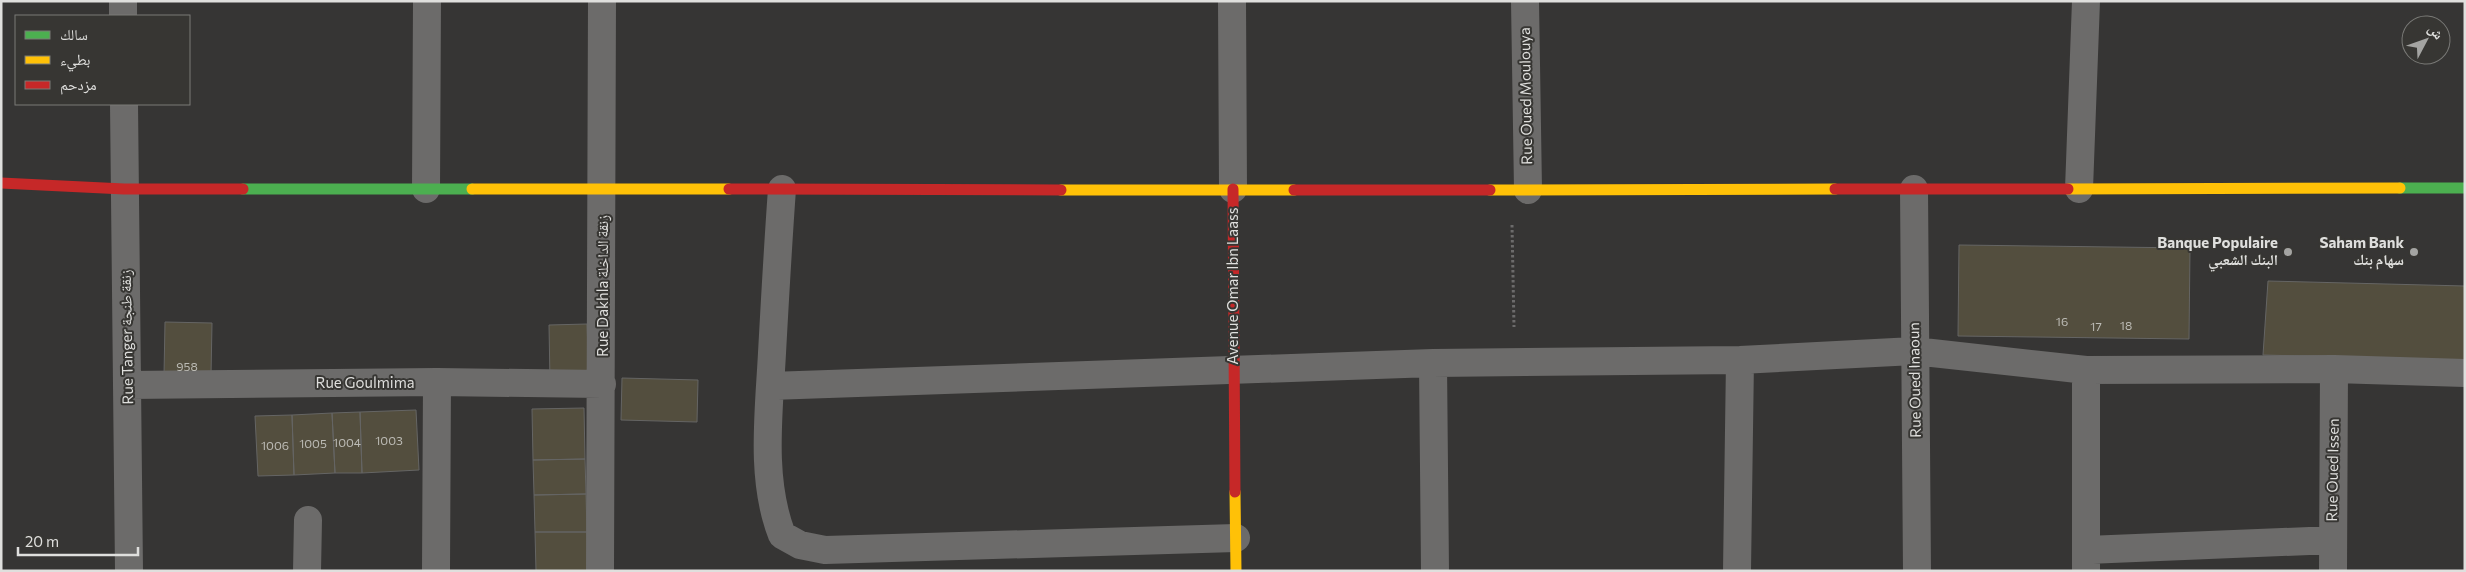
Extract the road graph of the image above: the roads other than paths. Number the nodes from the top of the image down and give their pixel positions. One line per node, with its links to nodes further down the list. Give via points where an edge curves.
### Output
1 (123, 1): 7 (street)
2 (427, 1): 12 (street)
3 (602, 1): 13 (street, Rue Dakhla زنقة الداخلة)
4 (1232, 1): 15 (street, Avenue Omar Ibn Laass)
5 (1525, 1): 18 (street, Rue Oued Moulouya)
6 (2086, 1): 17 (street)
7 (123, 15)
8 (124, 105): 11 (street, Rue Tanger زنقة طنجة)
9 (1, 183): 11 (street)
10 (2465, 188): 17 (street)
11 (124, 189): 12 (street); 28 (street, Rue Tanger زنقة طنجة)
12 (426, 189): 13 (street)
13 (603, 189): 14 (street); 27 (street, Rue Dakhla زنقة الداخلة)
14 (782, 189): 15 (street); 29 (street)
15 (1233, 189): 18 (street); 22 (street, Avenue Omar Ibn Laass)
16 (1914, 189): 17 (street); 18 (street); 19 (street, Rue Oued Inaoun)
17 (2079, 189)
18 (1519, 190)
19 (1914, 351): 20 (street); 24 (street); 41 (street, Rue Oued Inaoun)
20 (1740, 360): 21 (street); 40 (street)
21 (1433, 364): 22 (street); 39 (street)
22 (1233, 369): 29 (street); 31 (street, Avenue Omar Ibn Laass)
23 (2334, 369): 24 (street); 25 (street); 32 (street, Rue Oued Issen)
24 (2086, 370): 33 (street)
25 (2465, 373)
26 (437, 382): 27 (street, Rue Goulmima); 28 (street, Rue Goulmima); 36 (street)
27 (602, 384): 37 (street, Rue Dakhla زنقة الداخلة)
28 (128, 385): 34 (street, Rue Tanger زنقة طنجة)
29 (770, 386): 31 (street, via 768,464 774,515 782,535 800,544 824,550 854,550)
30 (308, 520): 35 (street)
31 (1236, 538): 38 (street, Avenue Omar Ibn Laass)
32 (2333, 540): 33 (street); 42 (street, Rue Oued Issen)
33 (2087, 560)
34 (129, 571)
35 (307, 571)
36 (436, 571)
37 (600, 571)
38 (1236, 571)
39 (1436, 571)
40 (1737, 571)
41 (1917, 571)
42 (2333, 571)

